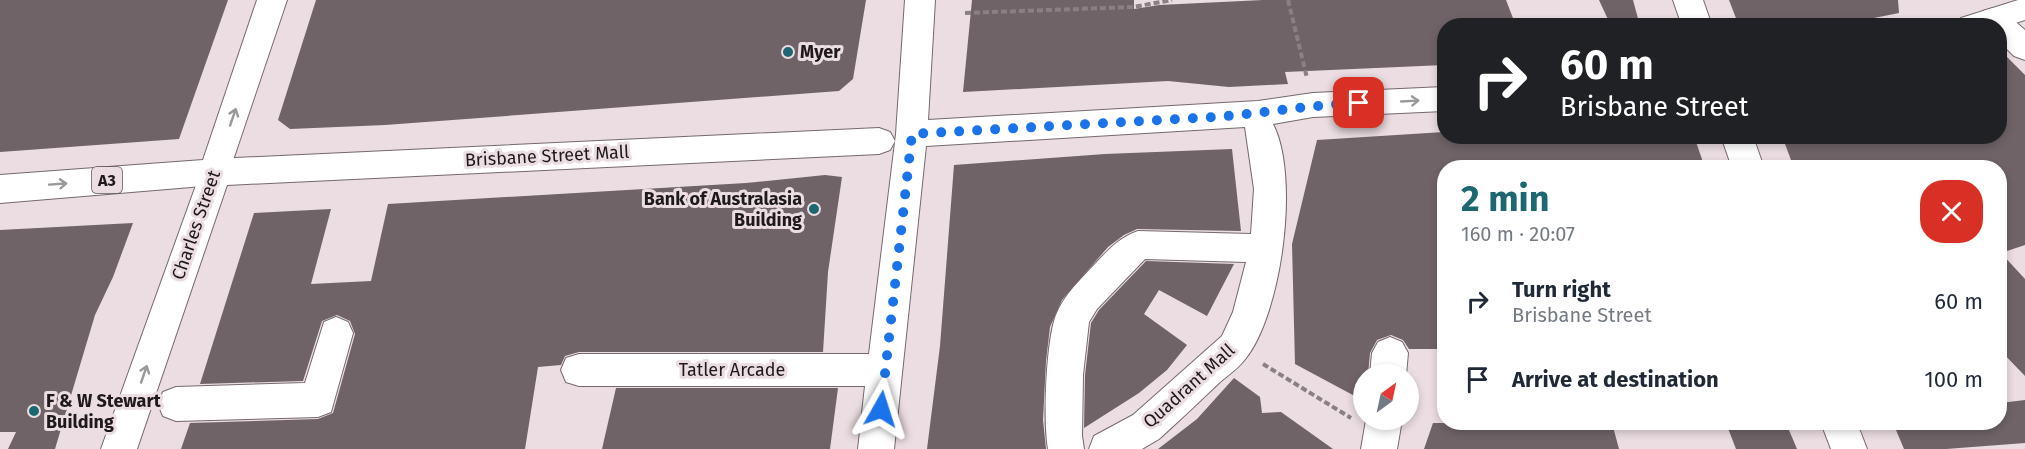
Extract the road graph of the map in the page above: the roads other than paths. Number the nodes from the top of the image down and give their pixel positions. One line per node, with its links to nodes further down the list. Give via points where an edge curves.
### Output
1 (272, 0): 15 (main road, Charles Street, one-way to 1)
2 (920, 0): 11 (main road)
3 (1688, 0): 5 (main road)
4 (2025, 9): 6 (main road)
5 (1694, 18)
6 (1995, 18)
7 (2007, 37): 8 (main road)
8 (2025, 48)
9 (1437, 99): 11 (main road, one-way to 9)
10 (1260, 129): 17 (main road, Quadrant Mall, via 1270,191)
11 (912, 134): 20 (main road)
12 (879, 141): 15 (main road, Brisbane Street Mall)
13 (1740, 144): 14 (main road)
14 (1745, 160)
15 (215, 172): 16 (main road, A3, one-way to 15); 23 (main road, Charles Street, one-way to 15)
16 (0, 189)
17 (1265, 249): 25 (main road, via 1137,246 1121,259 1072,318 1065,375); 26 (main road, Quadrant Mall, via 1244,331 1234,347 1146,427)
18 (336, 333): 21 (main road, via 318,400)
19 (579, 370): 20 (main road, Tatler Arcade)
20 (885, 370): 24 (main road)
21 (176, 404)
22 (1842, 430): 27 (main road)
23 (119, 449)
24 (876, 449)
25 (1066, 449)
26 (1107, 449)
27 (1849, 449)

